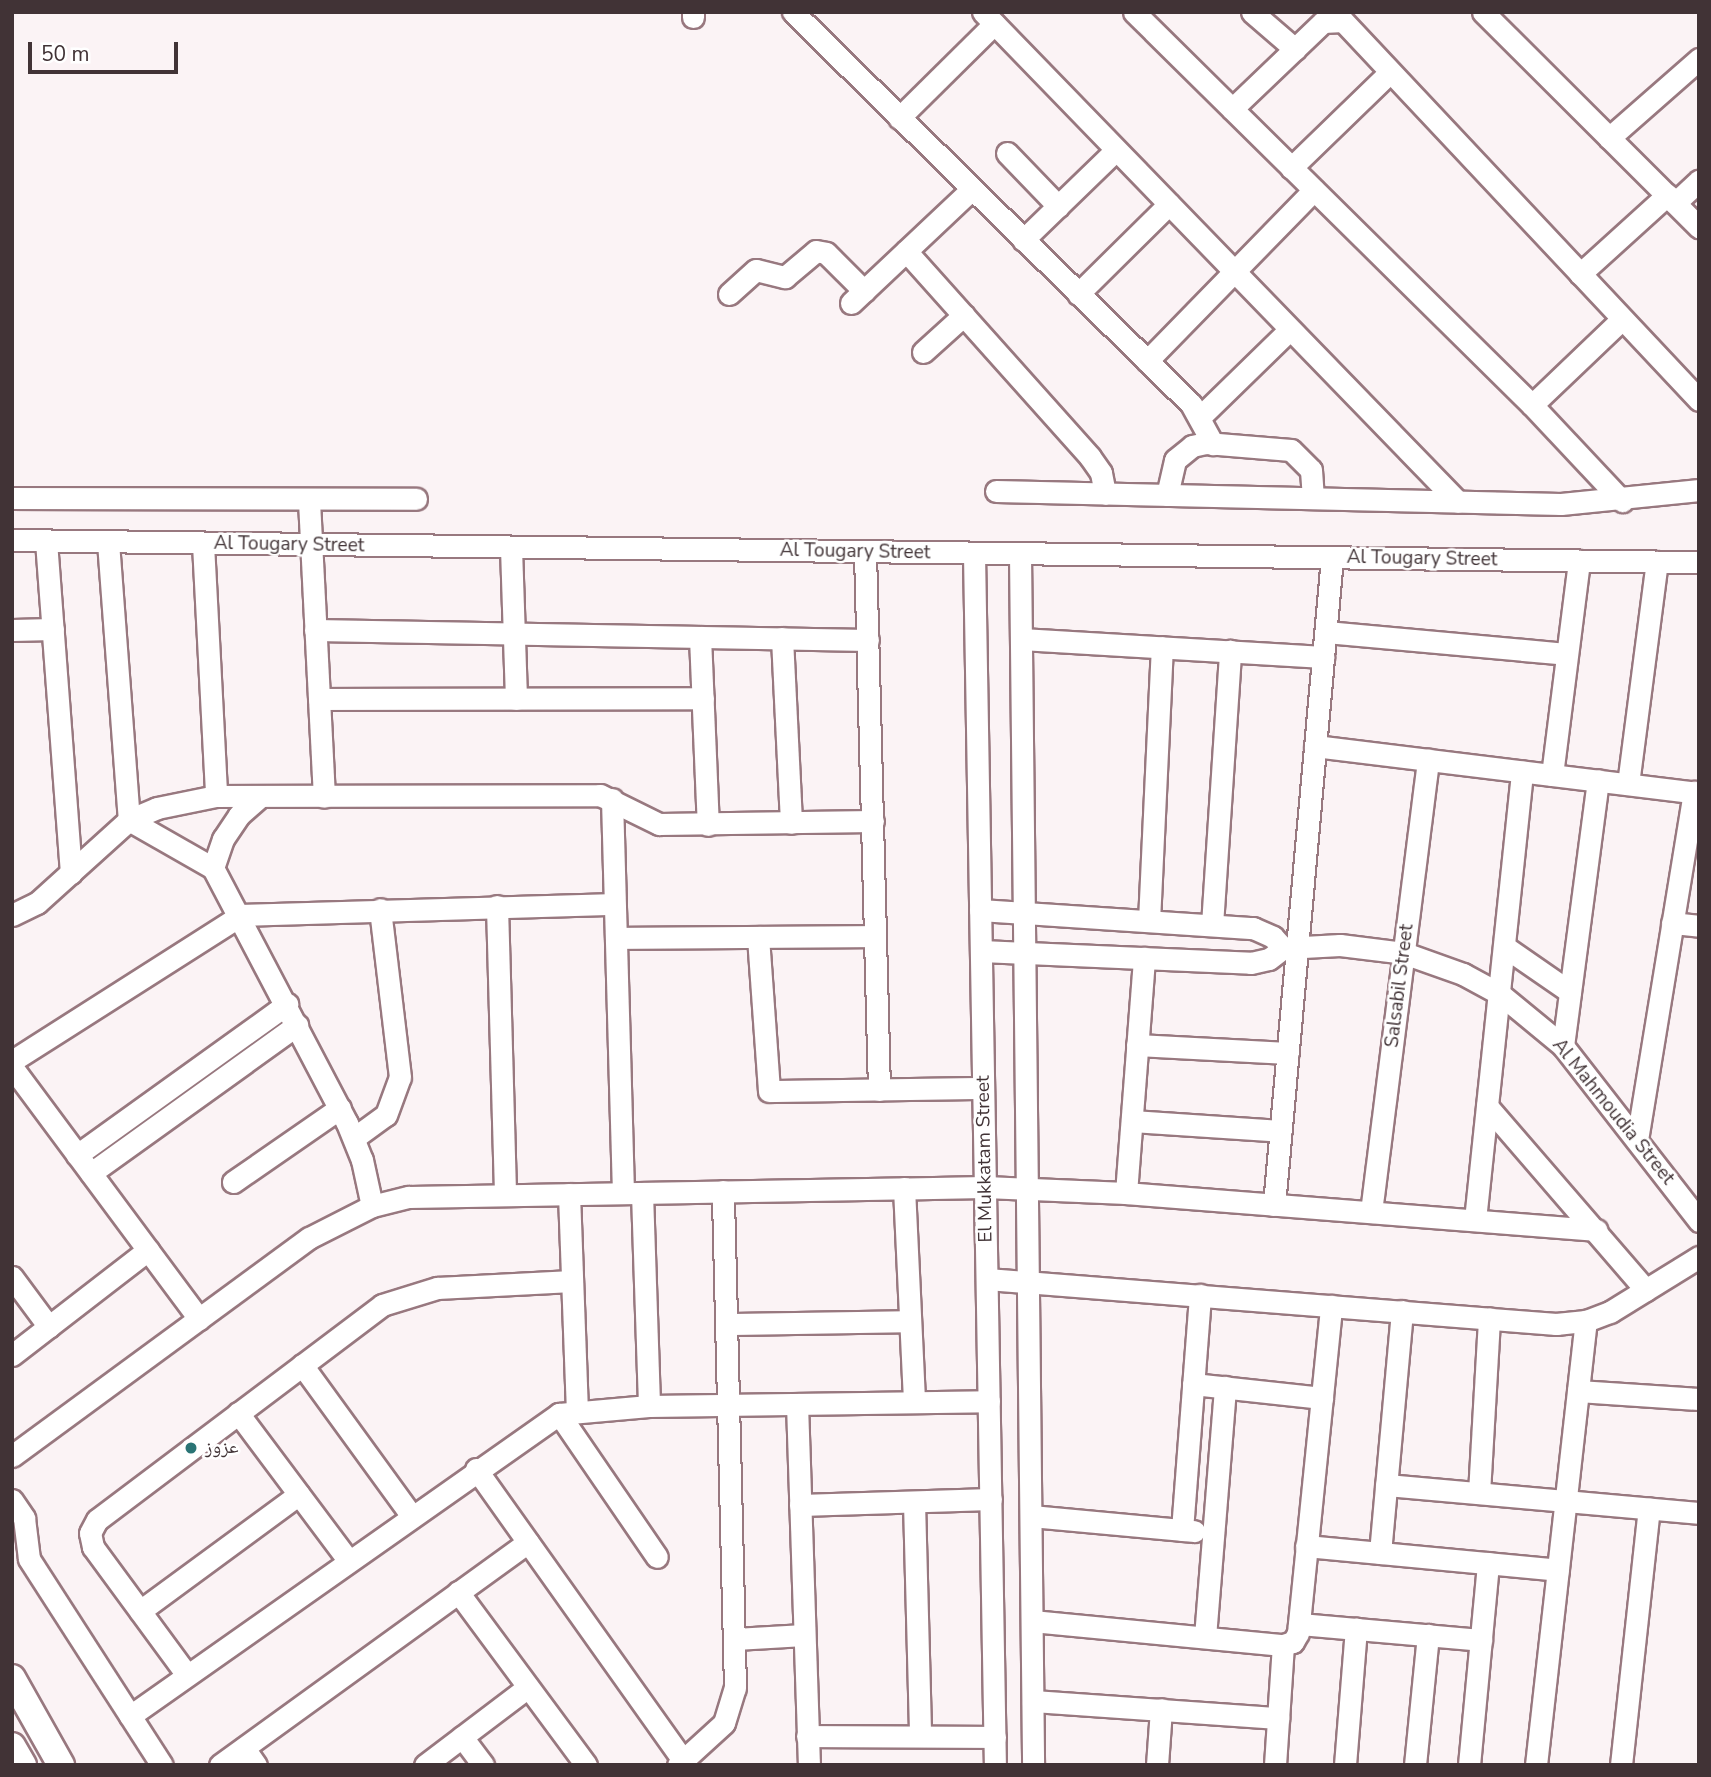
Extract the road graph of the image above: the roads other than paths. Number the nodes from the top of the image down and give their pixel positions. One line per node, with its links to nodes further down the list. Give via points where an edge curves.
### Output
1 (793, 12): 10 (street)
2 (1134, 12): 9 (street)
3 (1252, 12): 6 (street)
4 (1483, 12): 11 (street)
5 (989, 18): 10 (street); 12 (street)
6 (1295, 49): 8 (street, via 1323,22 1338,19); 9 (street)
7 (1699, 59): 11 (street)
8 (1390, 72): 14 (street); 25 (street)
9 (1232, 110): 14 (street)
10 (900, 118): 16 (street)
11 (1609, 138): 18 (street)
12 (1116, 150): 19 (street); 20 (street)
13 (1007, 153): 20 (street)
14 (1291, 168): 17 (street)
15 (1699, 181): 18 (street)
16 (972, 189): 22 (street); 23 (street)
17 (1314, 190): 24 (street); 34 (street)
18 (1671, 199): 21 (street); 25 (street)
19 (1169, 204): 24 (street); 27 (street)
20 (1058, 206): 22 (street)
21 (1699, 227)
22 (1023, 240): 27 (street)
23 (906, 251): 26 (street, via 857,297 826,253 816,251 785,277 755,270); 28 (street)
24 (1234, 271): 30 (street); 32 (street)
25 (1580, 274): 29 (street)
26 (729, 294)
27 (1078, 294): 32 (street)
28 (964, 315): 31 (street); 39 (street, via 1097,465)
29 (1622, 319): 33 (street); 34 (street)
30 (1290, 329): 35 (street); 46 (street)
31 (923, 352)
32 (1146, 361): 35 (street)
33 (1699, 400)
34 (1532, 405): 45 (street)
35 (1201, 416): 36 (street)
36 (1213, 444): 40 (street, via 1199,444 1180,454 1169,473); 41 (street, via 1277,447 1297,453 1311,470)
37 (1699, 490): 45 (street)
38 (996, 491): 39 (street)
39 (1105, 494): 40 (street)
40 (1167, 495): 41 (street)
41 (1313, 498): 46 (street)
42 (12, 499): 44 (street)
43 (416, 499): 44 (street)
44 (309, 501): 51 (street)
45 (1622, 501): 46 (street)
46 (1458, 502)
47 (12, 540): 48 (street, Al Tougary Street)
48 (46, 541): 49 (street, Al Tougary Street); 60 (street)
49 (108, 542): 50 (street, Al Tougary Street); 87 (street)
50 (203, 544): 51 (street, Al Tougary Street); 83 (street)
51 (311, 545): 52 (street, Al Tougary Street); 61 (street)
52 (511, 548): 53 (street, Al Tougary Street); 64 (street)
53 (865, 552): 54 (street, Al Tougary Street); 67 (street)
54 (974, 554): 55 (street, Al Tougary Street); 96 (street, El Mukkatam Street)
55 (1020, 554): 56 (street, Al Tougary Street); 68 (street)
56 (1332, 558): 57 (street, Al Tougary Street); 63 (street)
57 (1580, 561): 58 (street, Al Tougary Street); 71 (street)
58 (1657, 562): 59 (street, Al Tougary Street); 81 (street)
59 (1699, 562)
60 (53, 629): 62 (street); 92 (street)
61 (315, 630): 64 (street); 74 (street)
62 (12, 631)
63 (1325, 632): 71 (street); 72 (street)
64 (514, 634): 65 (street); 75 (street)
65 (700, 637): 66 (street); 73 (street)
66 (782, 638): 67 (street); 89 (street)
67 (868, 639): 88 (street)
68 (1021, 639): 69 (street); 97 (street)
69 (1162, 647): 70 (street); 100 (street)
70 (1230, 651): 72 (street); 102 (street)
71 (1566, 654): 79 (street)
72 (1323, 657): 76 (street)
73 (703, 698): 75 (street); 90 (street)
74 (319, 699): 75 (street); 85 (street)
75 (516, 699)
76 (1315, 746): 77 (street); 107 (street)
77 (1428, 760): 78 (street); 111 (street, Salsabil Street)
78 (1522, 771): 79 (street); 108 (street)
79 (1552, 775): 80 (street)
80 (1598, 780): 81 (street); 113 (street)
81 (1628, 784): 82 (street)
82 (1697, 792): 101 (street)
83 (216, 796): 84 (street); 87 (street, via 157,808)
84 (260, 797): 85 (street); 91 (street, via 239,815)
85 (324, 797): 86 (street, via 600,795)
86 (612, 799): 90 (street, via 642,819 659,824); 93 (street)
87 (129, 820): 91 (street); 92 (street)
88 (873, 821): 89 (street); 104 (street)
89 (791, 823): 90 (street)
90 (708, 825)
91 (213, 867): 99 (street)
92 (71, 873): 98 (street, via 37,904)
93 (614, 904): 94 (street); 106 (street)
94 (497, 906): 95 (street); 140 (street)
95 (380, 909): 99 (street); 128 (street, via 401,1077 386,1115)
96 (980, 910): 97 (street); 109 (street, El Mukkatam Street)
97 (1024, 913): 100 (street); 110 (street)
98 (12, 915)
99 (241, 915): 115 (street); 120 (street)
100 (1149, 921): 102 (street)
101 (1672, 923): 103 (street); 129 (street)
102 (1212, 925): 107 (street, via 1260,930)
103 (1699, 926)
104 (875, 936): 105 (street); 123 (street)
105 (758, 937): 106 (street); 123 (street, via 769,1091)
106 (615, 938): 137 (street)
107 (1290, 947): 111 (street, Al Mahmoudia Street, via 1340,945); 112 (street, via 1251,963); 119 (street)
108 (1504, 947): 113 (street); 114 (street)
109 (981, 951): 110 (street); 122 (street, El Mukkatam Street)
110 (1025, 953): 112 (street); 135 (street)
111 (1404, 953): 114 (street, Al Mahmoudia Street, via 1454,970); 144 (street, Salsabil Street)
112 (1144, 958): 117 (street)
113 (1570, 992): 118 (street)
114 (1500, 994): 118 (street, Al Mahmoudia Street); 124 (street)
115 (287, 1004): 116 (street); 130 (street)
116 (297, 1025): 125 (street); 131 (street)
117 (1137, 1045): 119 (street); 126 (street)
118 (1563, 1046): 129 (street, Al Mahmoudia Street)
119 (1288, 1053): 127 (street)
120 (12, 1061)
121 (12, 1067): 130 (street)
122 (983, 1088): 123 (street); 133 (street, El Mukkatam Street)
123 (879, 1090)
124 (1487, 1107): 145 (street); 146 (street)
125 (340, 1108): 128 (street); 132 (street)
126 (1132, 1121): 127 (street); 138 (street)
127 (1280, 1130): 141 (street)
128 (354, 1138): 142 (street)
129 (1637, 1140): 143 (street, Al Mahmoudia Street)
130 (77, 1155): 131 (street)
131 (91, 1174): 147 (street)
132 (233, 1182)
133 (985, 1187): 134 (street); 135 (street); 150 (street, El Mukkatam Street)
134 (904, 1188): 136 (street); 159 (street)
135 (1027, 1189): 138 (street); 152 (street)
136 (723, 1191): 137 (street); 161 (street)
137 (633, 1193): 139 (street); 174 (street)
138 (1126, 1193): 141 (street)
139 (569, 1194): 140 (street); 151 (street)
140 (505, 1195): 142 (street, via 409,1196)
141 (1274, 1205): 144 (street)
142 (372, 1206): 158 (street, via 309,1238)
143 (1695, 1208)
144 (1371, 1212): 145 (street)
145 (1475, 1220): 146 (street)
146 (1597, 1230): 153 (street)
147 (148, 1251): 158 (street); 162 (street)
148 (1699, 1257): 153 (street)
149 (12, 1277): 162 (street)
150 (987, 1279): 152 (street); 170 (street, El Mukkatam Street)
151 (572, 1281): 164 (street, via 409,1294 382,1305); 175 (street)
152 (1028, 1282): 154 (street); 190 (street)
153 (1646, 1290): 160 (street)
154 (1200, 1295): 155 (street); 165 (street)
155 (1331, 1306): 156 (street); 168 (street)
156 (1402, 1311): 157 (street); 179 (street)
157 (1489, 1318): 160 (street, via 1556,1324); 180 (street)
158 (199, 1319): 177 (street)
159 (910, 1321): 161 (street); 171 (street)
160 (1586, 1321): 167 (street)
161 (727, 1324): 173 (street)
162 (48, 1327): 163 (street)
163 (12, 1355)
164 (302, 1365): 176 (street); 189 (street)
165 (1193, 1384): 166 (street); 191 (street)
166 (1225, 1387): 168 (street); 192 (street)
167 (1578, 1391): 169 (street); 184 (street)
168 (1322, 1398): 194 (street)
169 (1699, 1399)
170 (989, 1401): 171 (street); 182 (street, El Mukkatam Street)
171 (914, 1402): 172 (street)
172 (797, 1404): 173 (street); 186 (street)
173 (729, 1405): 174 (street); 208 (street)
174 (649, 1406): 175 (street)
175 (568, 1412): 178 (street); 196 (street)
176 (239, 1413): 181 (street); 201 (street, via 92,1526 93,1547)
177 (12, 1456)
178 (476, 1469): 189 (street); 193 (street)
179 (1386, 1485): 180 (street); 195 (street)
180 (1479, 1493): 184 (street)
181 (299, 1494): 197 (street); 201 (street)
182 (991, 1499): 185 (street); 221 (street, El Mukkatam Street)
183 (12, 1500): 216 (street, via 24,1518 29,1559)
184 (1566, 1501): 187 (street); 199 (street)
185 (914, 1502): 186 (street); 219 (street)
186 (800, 1505): 205 (street)
187 (1649, 1509): 188 (street); 241 (street)
188 (1699, 1513)
189 (411, 1515): 197 (street)
190 (1031, 1516): 191 (street); 202 (street)
191 (1182, 1530): 192 (street)
192 (1213, 1533): 207 (street)
193 (528, 1542): 200 (street); 224 (street)
194 (1306, 1546): 195 (street); 203 (street)
195 (1380, 1553): 198 (street)
196 (657, 1557)
197 (348, 1560): 211 (street)
198 (1488, 1563): 199 (street); 209 (street)
199 (1558, 1570): 240 (street)
200 (458, 1592): 213 (street); 223 (street)
201 (140, 1611): 211 (street)
202 (1032, 1620): 207 (street); 214 (street)
203 (1299, 1624): 204 (street); 210 (street, via 1296,1638)
204 (1356, 1628): 206 (street); 237 (street)
205 (804, 1635): 208 (street); 218 (street)
206 (1429, 1635): 209 (street); 238 (street)
207 (1205, 1637): 210 (street)
208 (735, 1639): 224 (street, via 731,1706 712,1738)
209 (1481, 1640): 239 (street)
210 (1283, 1645): 217 (street)
211 (187, 1675): 216 (street)
212 (12, 1678): 226 (street)
213 (528, 1687): 220 (street); 231 (street)
214 (1032, 1701): 215 (street); 234 (street)
215 (1161, 1709): 217 (street); 235 (street)
216 (130, 1716): 227 (street)
217 (1278, 1718): 236 (street)
218 (807, 1736): 219 (street); 232 (street)
219 (920, 1736): 221 (street)
220 (462, 1737): 229 (street); 230 (street)
221 (995, 1737): 233 (street, El Mukkatam Street)
222 (12, 1746): 225 (street)
223 (250, 1756): 228 (street)
224 (683, 1763)
225 (23, 1765)
226 (61, 1765)
227 (162, 1765)
228 (220, 1765)
229 (425, 1765)
230 (483, 1765)
231 (586, 1765)
232 (809, 1765)
233 (995, 1765)
234 (1033, 1765)
235 (1157, 1765)
236 (1275, 1765)
237 (1345, 1765)
238 (1415, 1765)
239 (1469, 1765)
240 (1536, 1765)
241 (1621, 1765)

